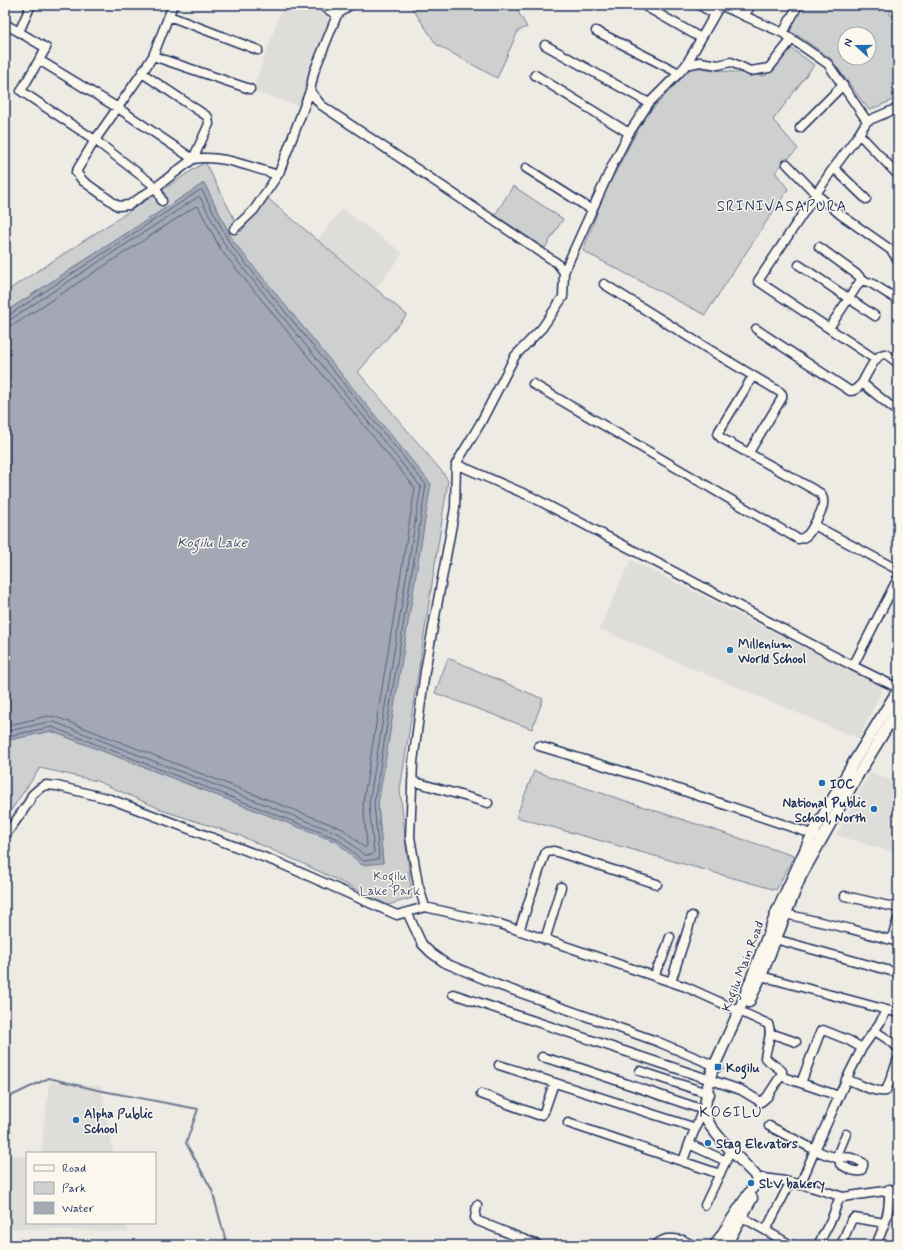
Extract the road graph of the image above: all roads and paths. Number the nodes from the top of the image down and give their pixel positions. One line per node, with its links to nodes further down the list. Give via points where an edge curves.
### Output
1 (173, 5): 12 (street)
2 (321, 5): 11 (street)
3 (350, 5): 11 (street)
4 (643, 5): 18 (street)
5 (699, 5): 10 (street)
6 (720, 5): 10 (street); 13 (street)
7 (751, 5): 13 (street)
8 (798, 5): 17 (street)
9 (28, 6): 16 (street)
10 (715, 14): 18 (street)
11 (337, 15): 30 (street, via 314,72)
12 (169, 16): 21 (street); 22 (street)
13 (744, 16): 17 (street)
14 (5, 24): 16 (street)
15 (596, 31): 26 (street)
16 (19, 32): 23 (street, via 46,48)
17 (783, 33): 19 (street)
18 (701, 38): 24 (street)
19 (792, 39): 24 (street, via 769,68 750,70 731,62 718,65 700,62); 28 (street, via 828,64)
20 (545, 45): 31 (street)
21 (258, 50)
22 (153, 56): 25 (street); 29 (street)
23 (39, 60): 32 (street); 38 (street, via 21,91)
24 (686, 65): 26 (street)
25 (142, 73): 32 (street); 39 (street, via 208,117 209,124)
26 (679, 73): 31 (street)
27 (535, 75): 36 (street)
28 (843, 85): 34 (street); 35 (street)
29 (250, 89)
30 (310, 91): 50 (street, via 279,173 254,210); 54 (street, via 321,105 557,263)
31 (649, 103): 36 (street)
32 (118, 108): 38 (street); 39 (street)
33 (898, 108): 34 (street)
34 (867, 121): 37 (street)
35 (800, 128)
36 (629, 133): 49 (street)
37 (860, 134): 42 (street); 44 (street)
38 (95, 140): 45 (street); 45 (street, via 76,172 83,181 118,206 129,204)
39 (193, 159): 43 (street, via 216,157); 45 (street)
40 (787, 164): 46 (street)
41 (526, 168): 49 (street)
42 (834, 168): 46 (street); 47 (street)
43 (275, 174)
44 (898, 175)
45 (156, 187): 48 (street)
46 (816, 194): 52 (street, via 891,250); 60 (street, via 758,281)
47 (866, 199)
48 (162, 201)
49 (592, 210): 54 (street)
50 (234, 229)
51 (819, 247): 55 (street)
52 (898, 260)
53 (799, 265): 58 (street)
54 (564, 272): 69 (street, via 563,297 542,328 515,356)
55 (862, 280): 57 (street); 58 (street)
56 (604, 284): 64 (street)
57 (895, 298)
58 (849, 299): 59 (street); 60 (street)
59 (875, 316)
60 (829, 328): 62 (street)
61 (756, 329): 65 (street, via 850,391 857,389)
62 (875, 359): 63 (street, via 884,354); 65 (street)
63 (898, 363)
64 (753, 376): 68 (street, via 780,392 782,398); 68 (street, via 718,435)
65 (862, 383): 67 (street)
66 (533, 384): 70 (street, via 798,539 807,536)
67 (898, 412)
68 (748, 454): 70 (street, via 823,496 824,504)
69 (456, 464): 73 (street, via 532,497); 77 (street, via 455,508 425,671)
70 (814, 525): 71 (street)
71 (898, 570)
72 (898, 578): 73 (street)
73 (853, 666): 74 (street)
74 (898, 689): 79 (main road, Kogilu Main Road)
75 (898, 709): 81 (main road, Kogilu Main Road)
76 (538, 746): 79 (street, via 645,778)
77 (412, 781): 78 (street); 85 (street, via 410,837 418,884)
78 (488, 803)
79 (812, 835): 81 (street); 102 (main road, Kogilu Main Road, via 777,911)
80 (5, 836): 87 (street, via 32,795 46,785 57,786 110,799 279,863 397,915)
81 (823, 837): 88 (main road, Kogilu Main Road, via 801,876)
82 (657, 884): 91 (street, via 548,851)
83 (561, 887): 94 (street)
84 (845, 896): 86 (street)
85 (425, 907): 87 (street); 91 (street, via 500,924)
86 (898, 908)
87 (407, 912): 112 (street, via 422,944 445,962 498,985 656,1041)
88 (785, 914): 93 (main road, Kogilu Main Road); 95 (street)
89 (692, 916): 99 (street)
90 (898, 919): 95 (street)
91 (519, 931): 94 (street)
92 (670, 937): 97 (street)
93 (775, 939): 96 (street); 98 (main road, Kogilu Main Road)
94 (545, 940): 97 (street)
95 (894, 941)
96 (898, 974)
97 (655, 976): 99 (street)
98 (761, 976): 101 (street); 102 (main road, Kogilu Main Road)
99 (671, 982): 102 (street)
100 (452, 994): 116 (street)
101 (886, 1010): 103 (street); 104 (street)
102 (741, 1012): 105 (street, via 768,1024 771,1028); 112 (main road, Kogilu Main Road)
103 (898, 1013)
104 (874, 1031): 107 (street); 108 (street)
105 (770, 1033): 106 (street); 114 (street, via 764,1058 782,1071)
106 (796, 1042)
107 (862, 1048): 115 (street); 118 (street, via 823,1030)
108 (898, 1048)
109 (542, 1057): 122 (street)
110 (898, 1059): 115 (street, via 886,1091 875,1090)
111 (500, 1065): 117 (street)
112 (716, 1066): 116 (main road, Kogilu Main Road)
113 (640, 1071): 120 (street)
114 (780, 1076): 116 (street, via 761,1102 741,1090); 118 (street)
115 (846, 1079): 121 (street)
116 (711, 1080): 120 (main road, Kogilu Main Road)
117 (554, 1083): 119 (street, via 541,1115); 125 (street)
118 (801, 1083): 121 (street)
119 (481, 1094)
120 (708, 1094): 122 (main road, Kogilu Main Road)
121 (839, 1096): 129 (street)
122 (706, 1112): 125 (street, via 702,1114); 128 (main road, via 711,1127); 133 (main road, via 718,1131)
123 (568, 1123): 130 (street)
124 (769, 1126): 129 (street)
125 (696, 1128): 127 (street)
126 (846, 1134): 129 (street, via 838,1157)
127 (689, 1144): 130 (street); 131 (street)
128 (731, 1150): 131 (street); 133 (main road)
129 (815, 1150): 135 (street)
130 (683, 1161): 132 (street)
131 (726, 1161): 132 (street)
132 (720, 1174): 139 (street)
133 (760, 1178): 134 (street); 140 (main road); 143 (main road)
134 (790, 1183): 135 (street); 142 (street)
135 (800, 1184): 137 (street)
136 (894, 1189): 137 (street); 141 (street)
137 (840, 1196): 150 (street)
138 (477, 1205): 145 (street, via 475,1218 478,1221)
139 (705, 1205)
140 (742, 1217): 142 (street); 143 (main road)
141 (885, 1223): 151 (street, via 854,1218); 152 (street)
142 (766, 1230): 149 (street)
143 (726, 1239): 148 (main road)
144 (682, 1243): 146 (street, via 669,1238 661,1240); 147 (street)
145 (538, 1245)
146 (656, 1245)
147 (692, 1245)
148 (715, 1245)
149 (792, 1245)
150 (818, 1245)
151 (841, 1245)
152 (876, 1245)

